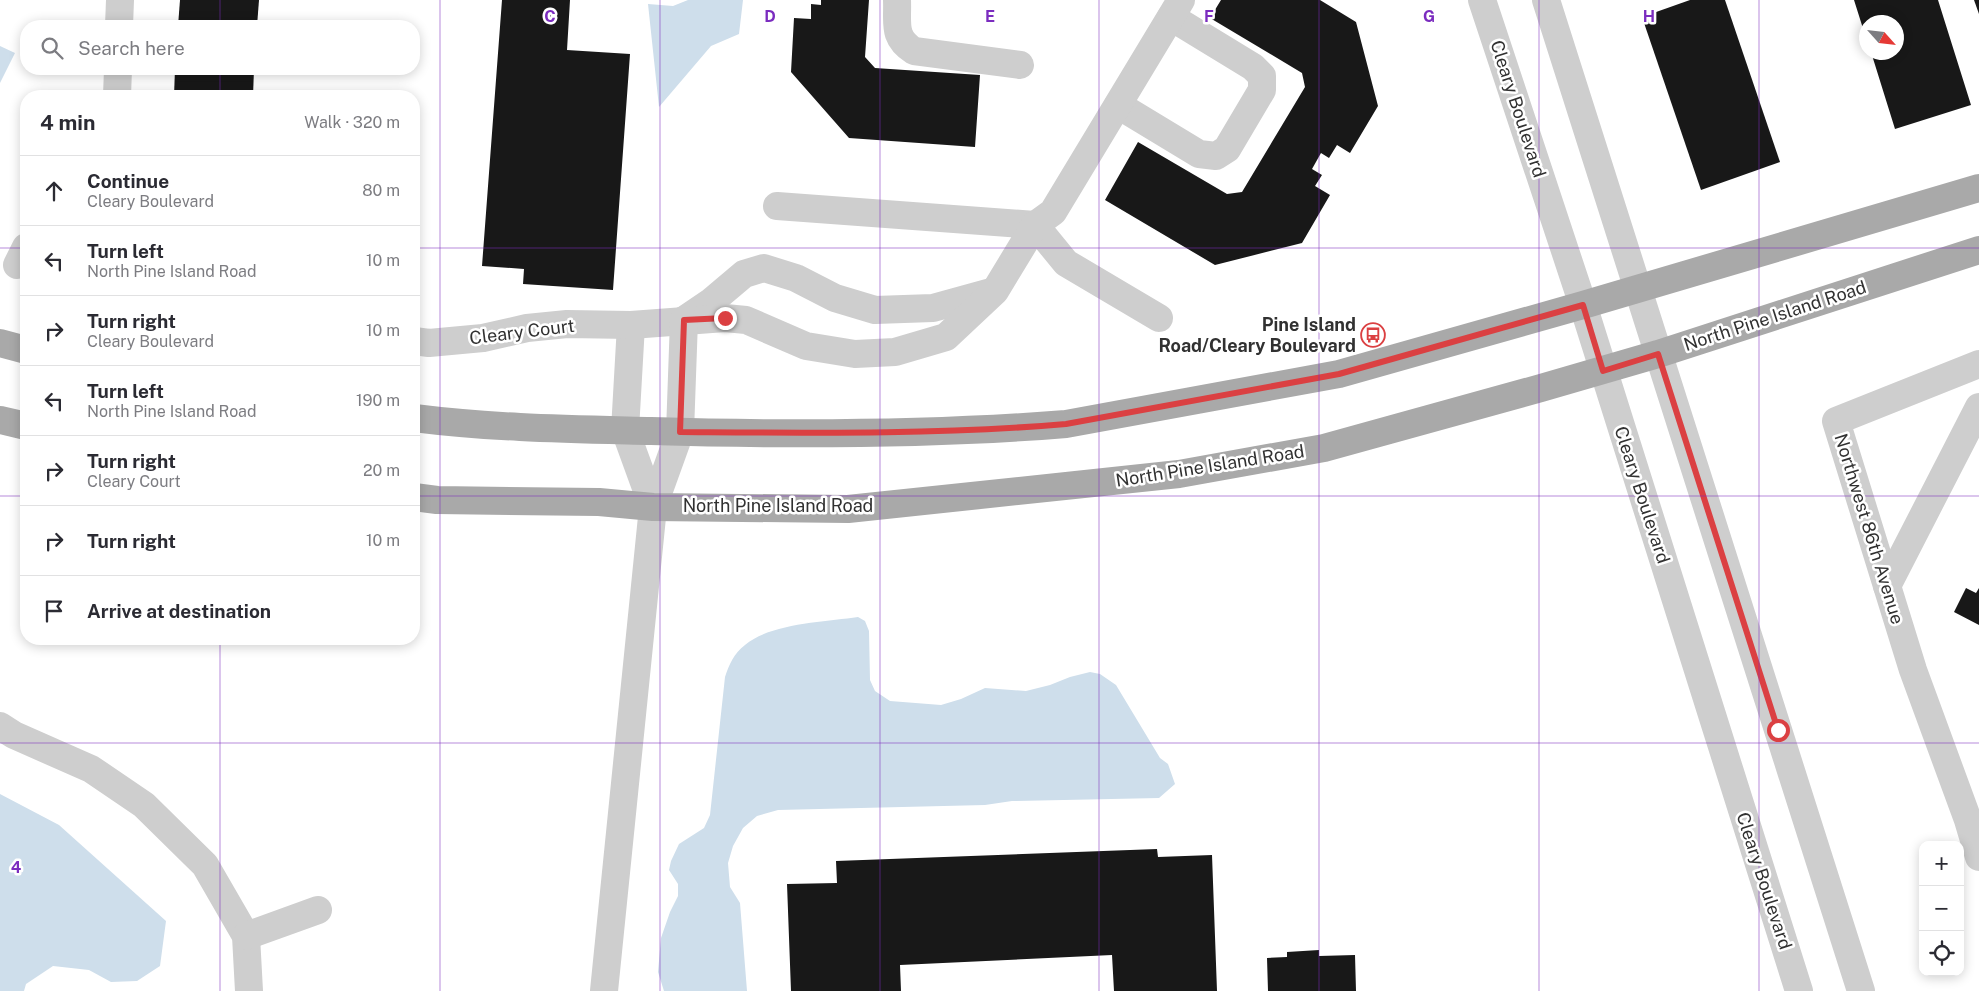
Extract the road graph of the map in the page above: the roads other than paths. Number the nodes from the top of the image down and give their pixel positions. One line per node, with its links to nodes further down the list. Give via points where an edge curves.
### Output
1 (120, 0): 6 (street)
2 (897, 0): 7 (street, via 898,34 914,51)
3 (1482, 0): 17 (street, Cleary Boulevard)
4 (1546, 0): 15 (street)
5 (1176, 5): 10 (street, Cleary Court); 10 (street, via 1262,76 1262,90 1228,149 1216,156 1199,154)
6 (120, 20)
7 (1020, 65)
8 (118, 75): 9 (street)
9 (117, 90)
10 (1118, 105): 13 (street, Cleary Court, via 1052,212)
11 (1979, 188): 15 (main road)
12 (777, 206): 13 (street)
13 (1034, 226): 16 (street, Cleary Court); 18 (street, via 1066,263)
14 (1979, 250): 24 (main road, North Pine Island Road)
15 (1638, 289): 17 (main road); 24 (street)
16 (995, 291): 19 (street, Cleary Court, via 946,337 895,352 854,354 806,346 746,320); 19 (street, via 933,308 875,310 835,298 796,278 764,268 744,274)
17 (1583, 305): 26 (street, Cleary Boulevard); 30 (main road, via 1339,374 1066,424 836,434)
18 (1159, 318)
19 (684, 320): 20 (street, Cleary Court); 30 (street)
20 (631, 325): 21 (street, Cleary Court, via 567,324 527,328 483,338); 29 (street)
21 (420, 342)
22 (0, 343): 23 (main road)
23 (20, 348)
24 (1658, 354): 26 (main road, North Pine Island Road); 41 (street)
25 (1979, 364): 33 (street, Northwest 86th Avenue, via 1836,421)
26 (1603, 371): 32 (main road, North Pine Island Road, via 1324,448 1179,474 848,509); 40 (street, Cleary Boulevard)
27 (1979, 407): 33 (street)
28 (420, 419): 29 (main road)
29 (625, 430): 30 (main road); 32 (street)
30 (680, 432): 32 (street)
31 (420, 498): 32 (main road, North Pine Island Road)
32 (653, 506): 39 (street)
33 (1887, 586): 35 (street, Northwest 86th Avenue, via 1912,670)
34 (0, 726): 37 (street, via 91,769 144,805 204,865)
35 (1979, 857)
36 (318, 910): 37 (street)
37 (246, 936): 38 (street)
38 (249, 991)
39 (604, 991)
40 (1799, 991)
41 (1861, 991)

